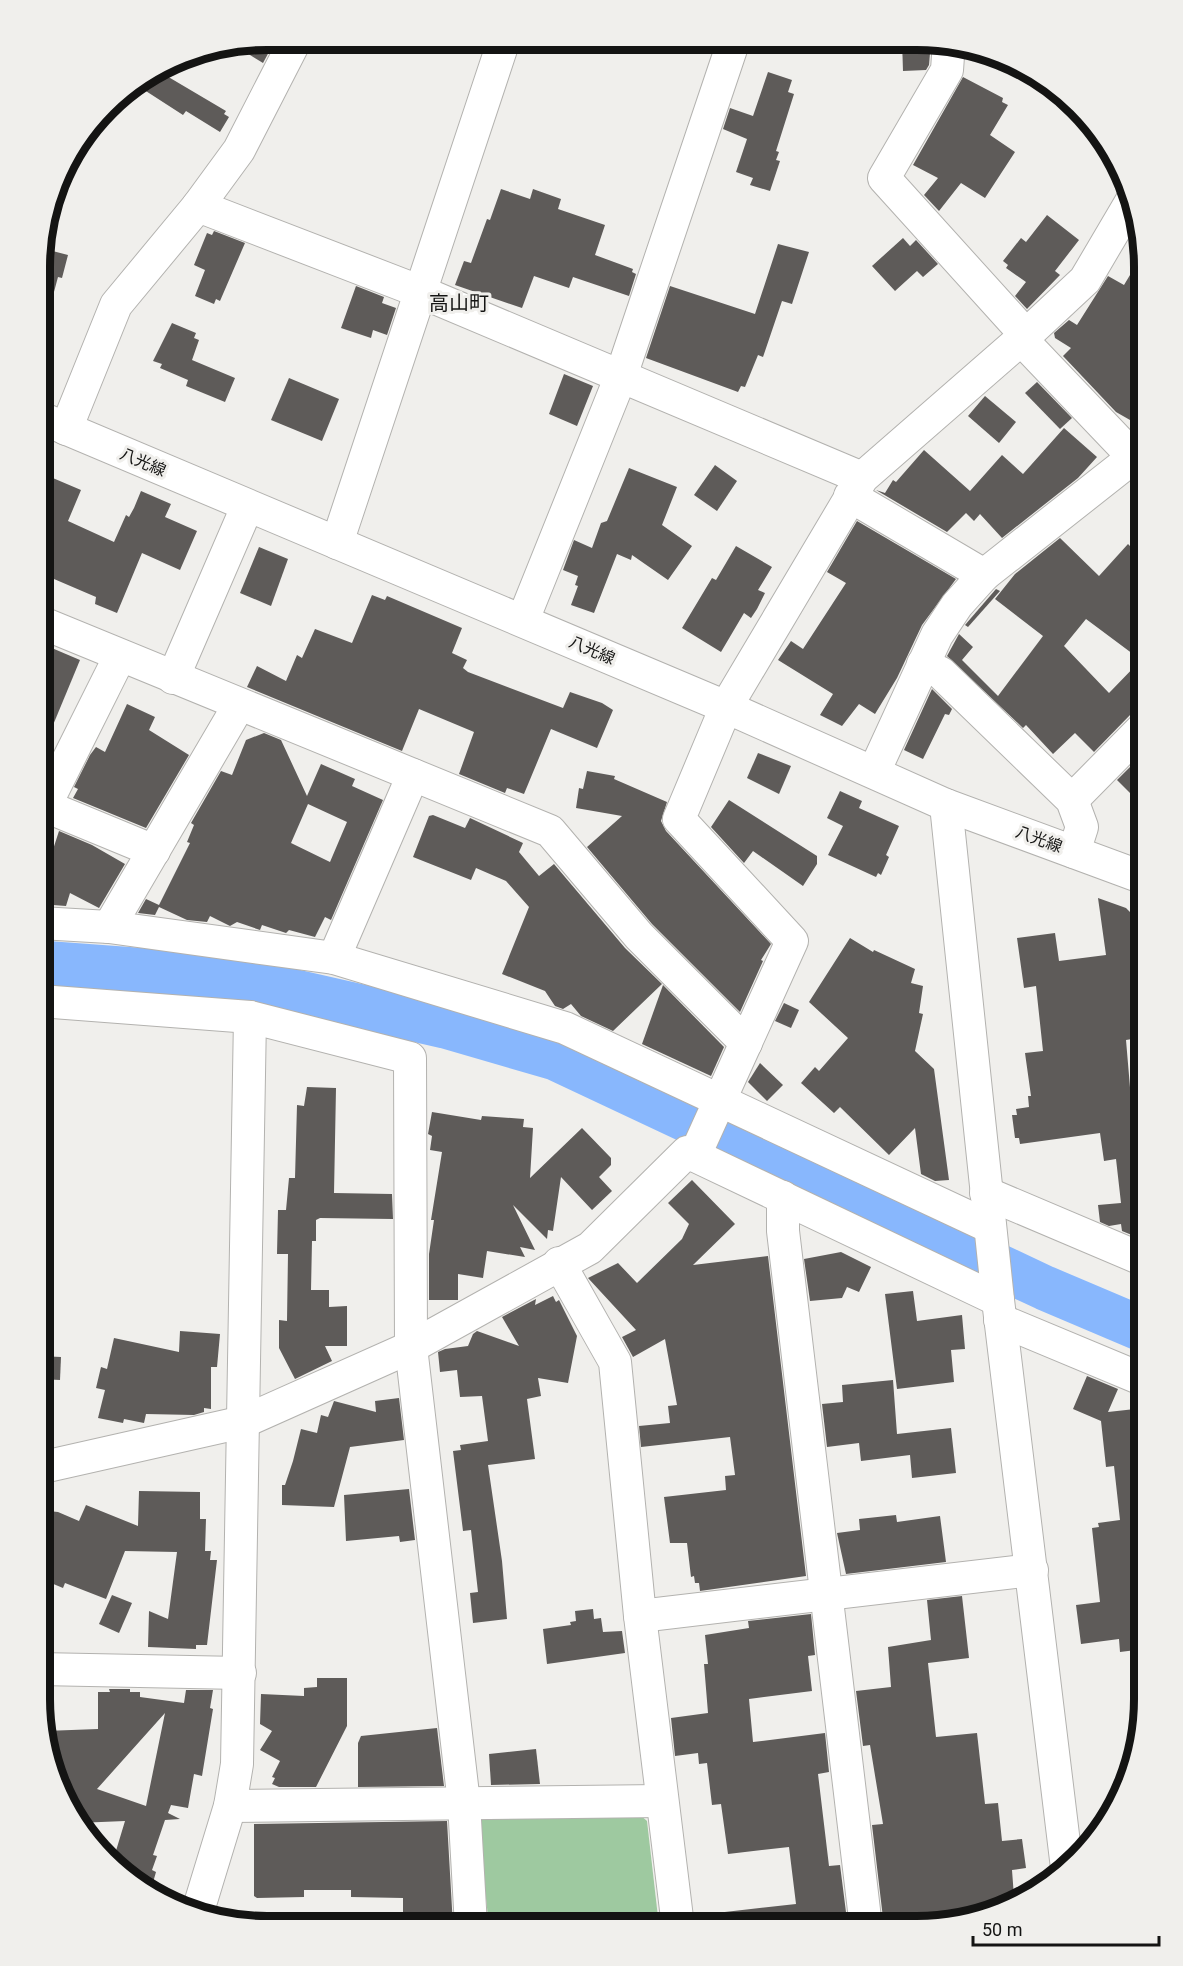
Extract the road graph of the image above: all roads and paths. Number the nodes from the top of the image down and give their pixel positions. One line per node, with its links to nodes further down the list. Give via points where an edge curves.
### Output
1 (290, 50): 5 (street, via 239,150)
2 (501, 50): 7 (street)
3 (731, 50): 9 (street)
4 (948, 52): 8 (street, via 947,70 884,178)
5 (198, 206): 7 (street); 10 (street, via 116,305)
6 (1126, 210): 8 (street, via 1085,280)
7 (421, 292): 9 (street); 15 (street)
8 (1024, 337): 11 (street); 13 (street)
9 (621, 376): 13 (street); 17 (street)
10 (54, 423): 14 (street, 八光線)
11 (1134, 452)
12 (1134, 462): 16 (street)
13 (856, 487): 16 (street); 23 (street)
14 (247, 507): 15 (street, 八光線); 21 (street)
15 (337, 543): 17 (street, 八光線)
16 (984, 575): 20 (street, via 957,605)
17 (523, 620): 23 (street, 八光線)
18 (50, 626): 19 (street)
19 (120, 656): 21 (street); 27 (street)
20 (923, 664): 25 (street); 28 (street, via 940,673)
21 (173, 678): 22 (street)
22 (239, 705): 26 (street); 31 (street)
23 (726, 707): 25 (street, 八光線); 39 (street, via 679,819 792,941)
24 (1134, 738): 28 (street)
25 (874, 772): 29 (street, 八光線)
26 (413, 776): 36 (street); 39 (street, via 550,831 639,936)
27 (50, 797)
28 (1072, 800): 32 (street, via 1082,827)
29 (946, 805): 32 (street, 八光線); 42 (street)
30 (50, 814): 31 (street)
31 (154, 851): 35 (street)
32 (1074, 852): 33 (street, 八光線)
33 (1134, 874)
34 (50, 924): 35 (street)
35 (109, 927): 36 (street)
36 (334, 958): 40 (street, via 565,1028)
37 (50, 1002): 38 (street)
38 (250, 1017): 48 (street, via 410,1058); 50 (street)
39 (746, 1043): 40 (street)
40 (718, 1106): 41 (street); 44 (street)
41 (697, 1149): 43 (street); 46 (street, via 687,1152 590,1248)
42 (986, 1193): 44 (street); 45 (street)
43 (783, 1197): 47 (street); 53 (street, via 783,1231)
44 (990, 1227): 47 (street)
45 (1134, 1256)
46 (560, 1263): 48 (street); 54 (street, via 615,1362)
47 (999, 1310): 49 (street); 52 (street)
48 (411, 1347): 50 (street); 58 (street)
49 (1134, 1375)
50 (243, 1422): 51 (street); 56 (street)
51 (50, 1466)
52 (1032, 1570): 53 (street); 60 (street)
53 (825, 1594): 54 (street); 64 (street)
54 (640, 1616): 57 (street)
55 (50, 1669): 56 (street)
56 (240, 1673): 59 (street, via 237,1764)
57 (662, 1801): 58 (street); 63 (street)
58 (464, 1803): 59 (street); 62 (street)
59 (230, 1806): 61 (street)
60 (1066, 1857)
61 (200, 1906)
62 (470, 1916)
63 (677, 1916)
64 (865, 1916)

